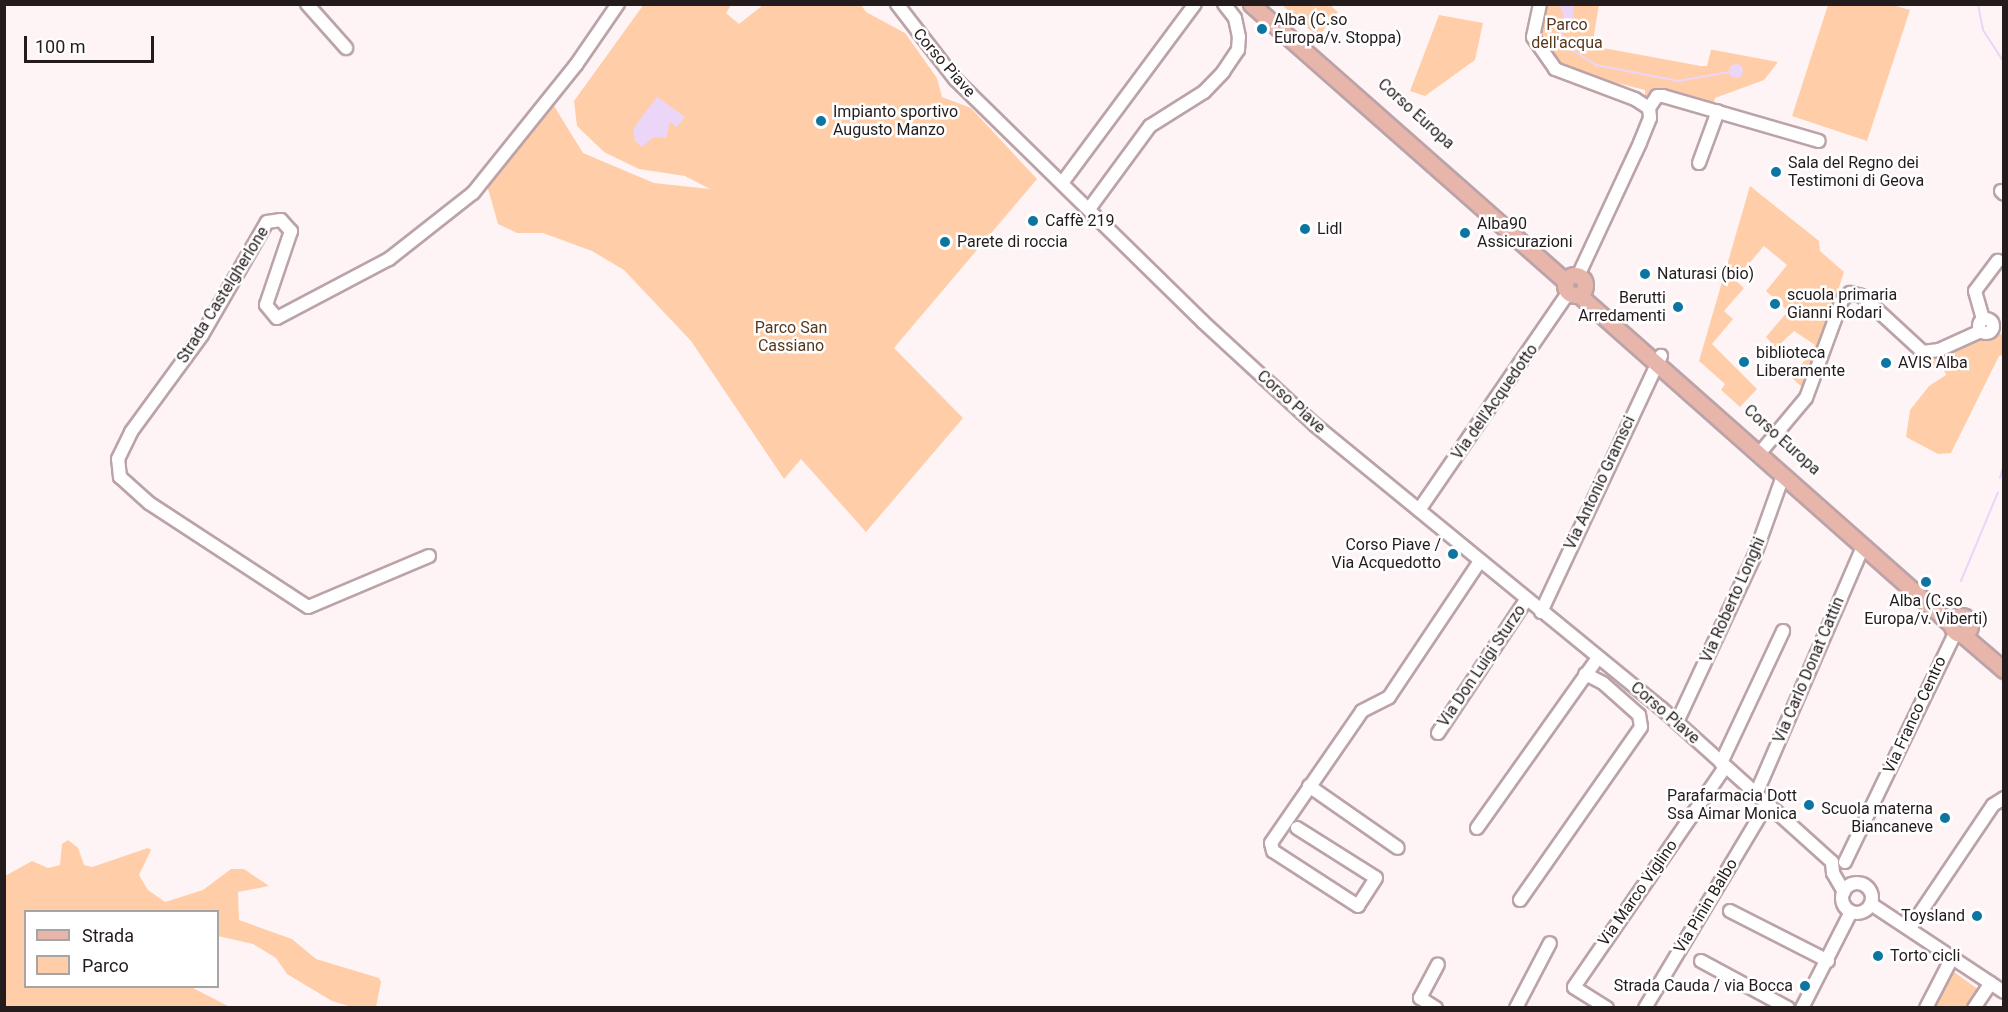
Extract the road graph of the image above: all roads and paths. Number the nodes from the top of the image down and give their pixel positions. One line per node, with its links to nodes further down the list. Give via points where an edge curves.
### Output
1 (307, 4): 9 (street)
2 (618, 4): 24 (street, Strada Castelgherlone, via 576,65 473,193 389,259 277,318 266,305 291,231 281,220 267,222 202,335 131,432 118,459 120,477 149,503 308,607)
3 (897, 4): 14 (street, Corso Piave, via 955,79)
4 (1195, 4): 14 (street)
5 (1224, 4): 15 (street, via 1235,18 1238,50 1204,92 1150,126)
6 (1251, 4): 17 (main road, Corso Europa)
7 (1263, 4): 17 (main road, Corso Europa)
8 (1540, 4): 10 (street, via 1533,37 1555,69)
9 (346, 48)
10 (1649, 108): 11 (street, via 1656,96 1663,96); 17 (street, Via dell'Acquedotto, via 1650,118 1640,143)
11 (1718, 111): 12 (street); 13 (street)
12 (1820, 141)
13 (1699, 163)
14 (1062, 183): 15 (street, Corso Piave)
15 (1089, 209): 22 (street, Corso Piave, via 1315,425)
16 (1998, 261): 18 (street, via 1975,291)
17 (1574, 285): 19 (main road, Corso Europa); 22 (street, Via dell'Acquedotto)
18 (1990, 326): 20 (street, via 1939,350 1923,352 1862,296 1850,293 1842,300 1806,398)
19 (1658, 360): 20 (main road, Corso Europa); 21 (main road, Corso Europa); 27 (street, Via Antonio Gramsci)
20 (1764, 448): 28 (main road, Corso Europa)
21 (1783, 476): 23 (main road, Corso Europa); 34 (street, Via Roberto Longhi, via 1754,557)
22 (1419, 510): 25 (street, Corso Piave)
23 (1863, 547): 28 (main road, Corso Europa); 38 (street, Via Carlo Donat Cattin)
24 (429, 556)
25 (1480, 561): 26 (street, Corso Piave); 37 (street, via 1389,697 1362,711)
26 (1526, 600): 27 (street, Corso Piave); 35 (street, Via Don Luigi Sturzo)
27 (1541, 612): 31 (street, Corso Piave)
28 (1959, 627): 30 (main road, Corso Europa); 32 (main road, Corso Europa); 45 (street, Via Franco Centro)
29 (1783, 631): 36 (street)
30 (2004, 657)
31 (1598, 658): 33 (street); 34 (street, Corso Piave)
32 (2004, 670)
33 (1585, 674): 42 (street); 48 (street, via 1603,682 1639,715 1641,727)
34 (1677, 722): 36 (street, Corso Piave)
35 (1438, 733)
36 (1723, 765): 38 (street, Corso Piave); 62 (street, Via Marco Viglino, via 1574,987)
37 (1309, 786): 41 (street, via 1274,837 1273,851 1358,906 1376,878); 43 (street)
38 (1756, 794): 40 (street, Corso Piave)
39 (2004, 798): 52 (street, via 1993,805)
40 (1767, 804): 44 (street, Corso Piave); 63 (street, Via Pinin Balbo)
41 (1297, 828)
42 (1477, 828)
43 (1398, 848)
44 (1832, 862): 45 (street); 47 (street, Corso Piave, via 1833,873)
45 (1845, 862): 46 (street)
46 (1863, 884): 47 (street, via 1852,884); 49 (street, via 1871,892)
47 (1844, 892): 51 (street, via 1843,903)
48 (1520, 900)
49 (1871, 904): 51 (street, via 1863,912); 52 (street)
50 (1730, 911): 56 (street)
51 (1851, 912): 56 (street)
52 (1910, 928): 54 (street)
53 (1550, 943): 61 (street)
54 (1953, 956): 58 (street); 66 (street)
55 (1701, 961): 64 (street)
56 (1828, 961): 65 (street)
57 (1438, 964): 60 (street, via 1420,998)
58 (1991, 983): 59 (street); 67 (street)
59 (2004, 992)
60 (1436, 1008)
61 (1516, 1008)
62 (1607, 1008)
63 (1645, 1008)
64 (1788, 1008)
65 (1802, 1008)
66 (1926, 1008)
67 (1974, 1008)

